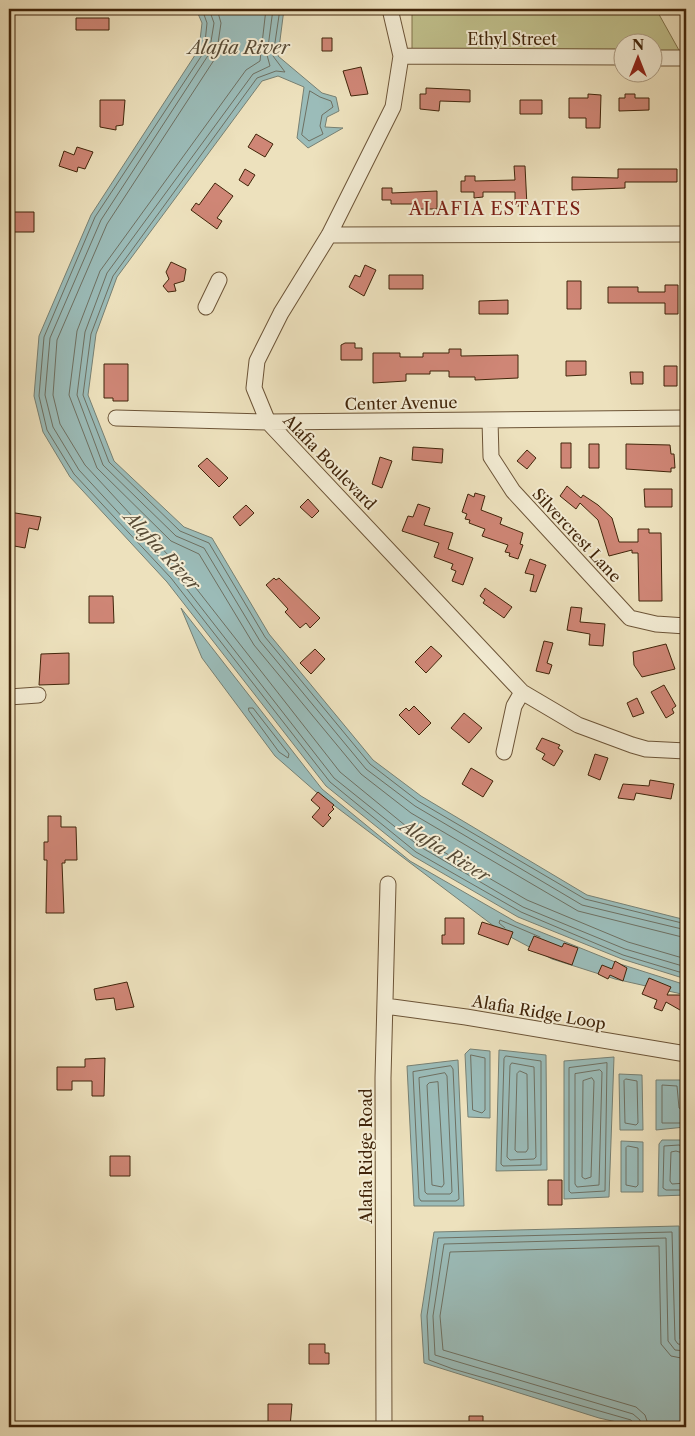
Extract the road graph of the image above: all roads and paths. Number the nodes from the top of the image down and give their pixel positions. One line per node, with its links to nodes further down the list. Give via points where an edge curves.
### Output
1 (390, 9): 2 (street)
2 (401, 56): 3 (street, Ethyl Street); 7 (street, Alafia Boulevard, via 393,107)
3 (612, 58)
4 (662, 58): 5 (street)
5 (686, 58)
6 (686, 234): 7 (street)
7 (329, 235): 13 (street, Alafia Boulevard, via 281,313 257,361 254,388)
8 (219, 280): 9 (street)
9 (206, 307)
10 (116, 418): 13 (street, Center Avenue)
11 (686, 418): 12 (street, Center Avenue)
12 (490, 420): 13 (street, Center Avenue); 14 (street, Silvercrest Lane, via 491,457 513,491 630,618)
13 (268, 422): 15 (street, Alafia Boulevard)
14 (686, 626)
15 (522, 692): 18 (street, Alafia Boulevard, via 578,725 623,742 646,749); 19 (street, via 514,706)
16 (38, 695): 17 (street)
17 (9, 697)
18 (686, 751)
19 (504, 752)
20 (388, 884): 21 (street, Alafia Ridge Road)
21 (385, 1006): 22 (street, Alafia Ridge Loop); 23 (street, Alafia Ridge Road)
22 (686, 1054)
23 (384, 1427)

